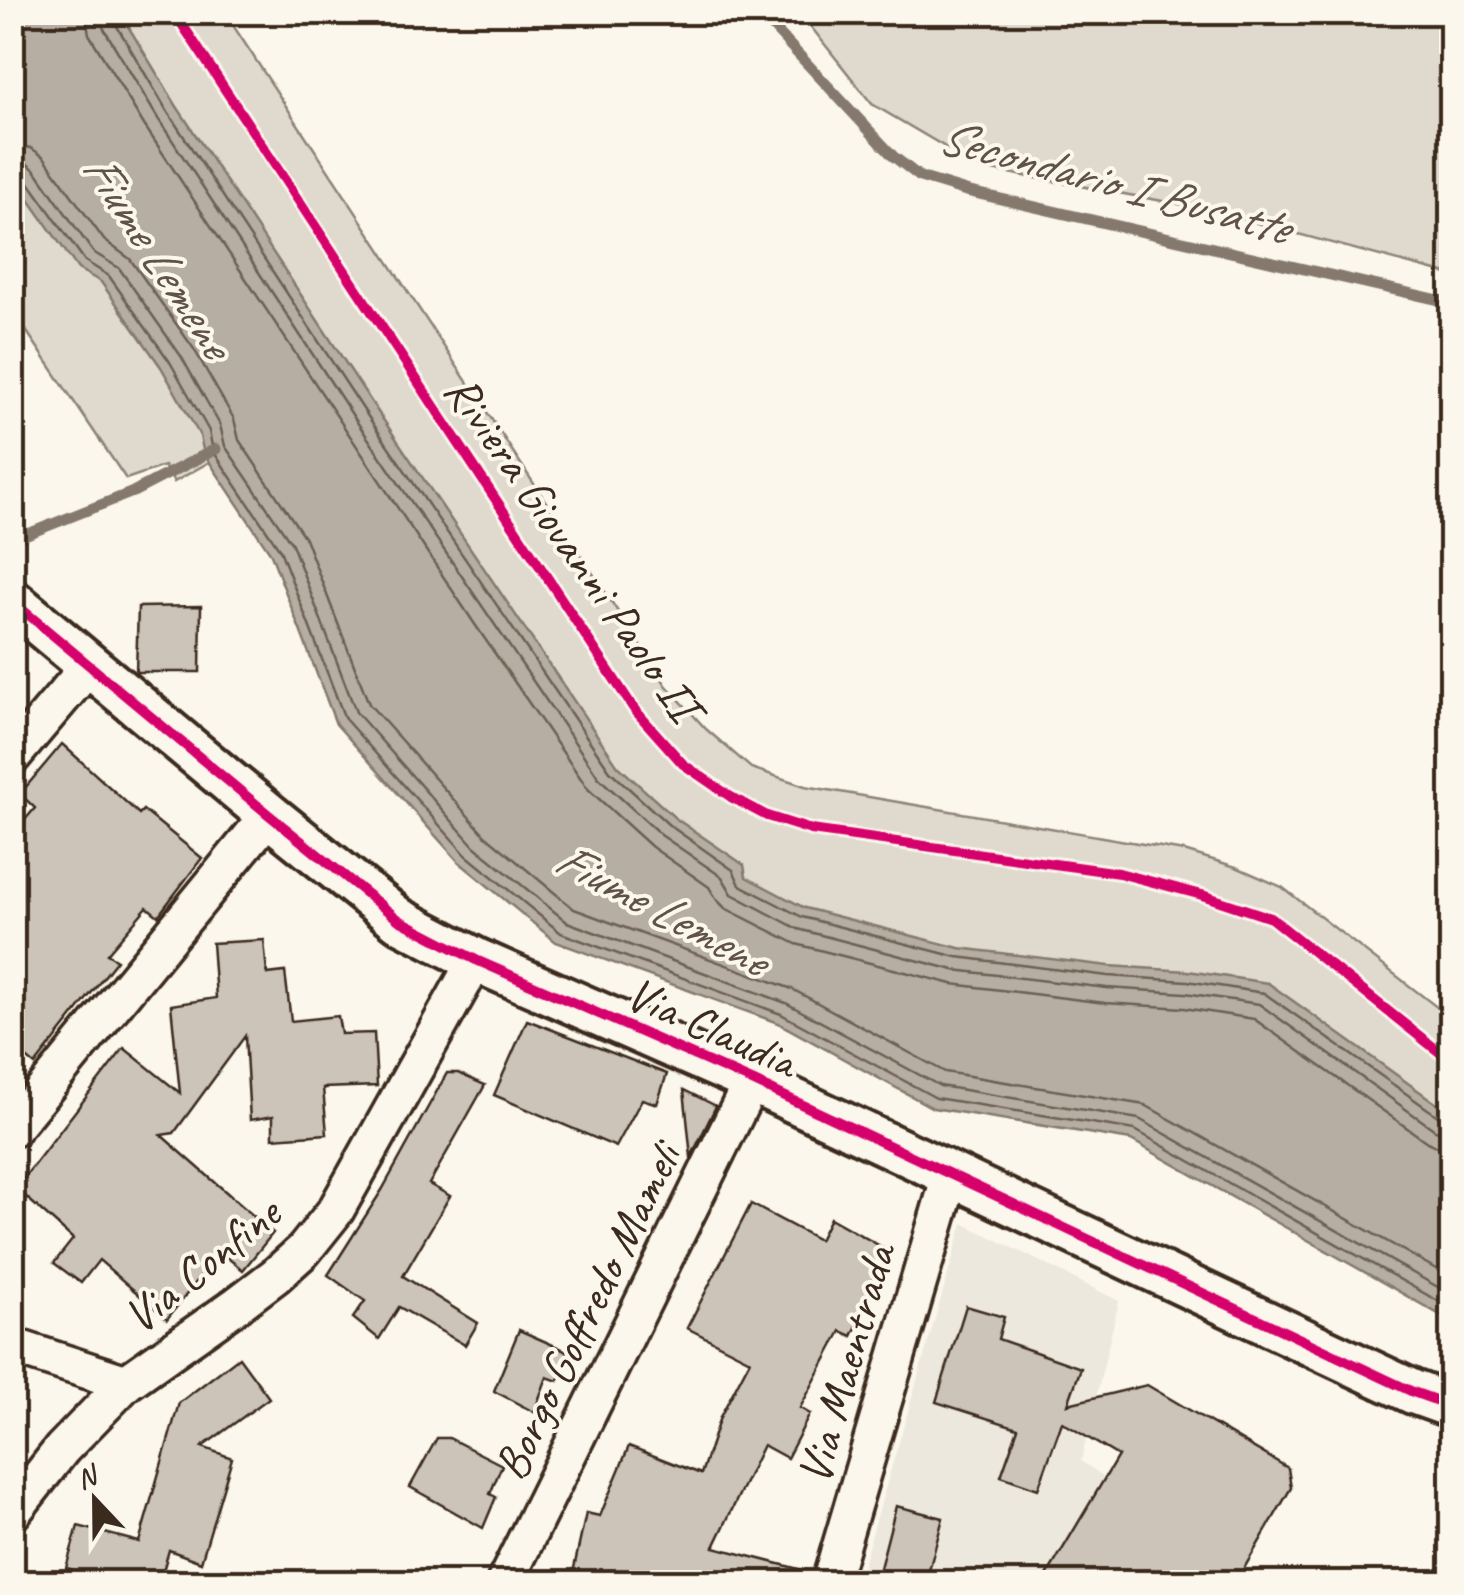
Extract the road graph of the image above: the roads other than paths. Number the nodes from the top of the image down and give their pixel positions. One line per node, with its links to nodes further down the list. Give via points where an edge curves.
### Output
1 (12, 601): 2 (street, Via Claudia)
2 (89, 666): 3 (street); 4 (street, Via Claudia)
3 (12, 757)
4 (268, 816): 5 (street, Via Claudia, via 399,920); 7 (street)
5 (476, 960): 6 (street, Via Claudia); 10 (street, Via Confine, via 336,1210 304,1250)
6 (752, 1080): 8 (street, Via Claudia); 13 (street, Borgo Goffredo Mameli)
7 (12, 1130)
8 (951, 1173): 11 (street, Via Claudia); 14 (street, Via Maentrada)
9 (12, 1346): 10 (street)
10 (126, 1383): 12 (street, Via Confine)
11 (1452, 1406)
12 (12, 1513)
13 (505, 1582)
14 (830, 1582)

